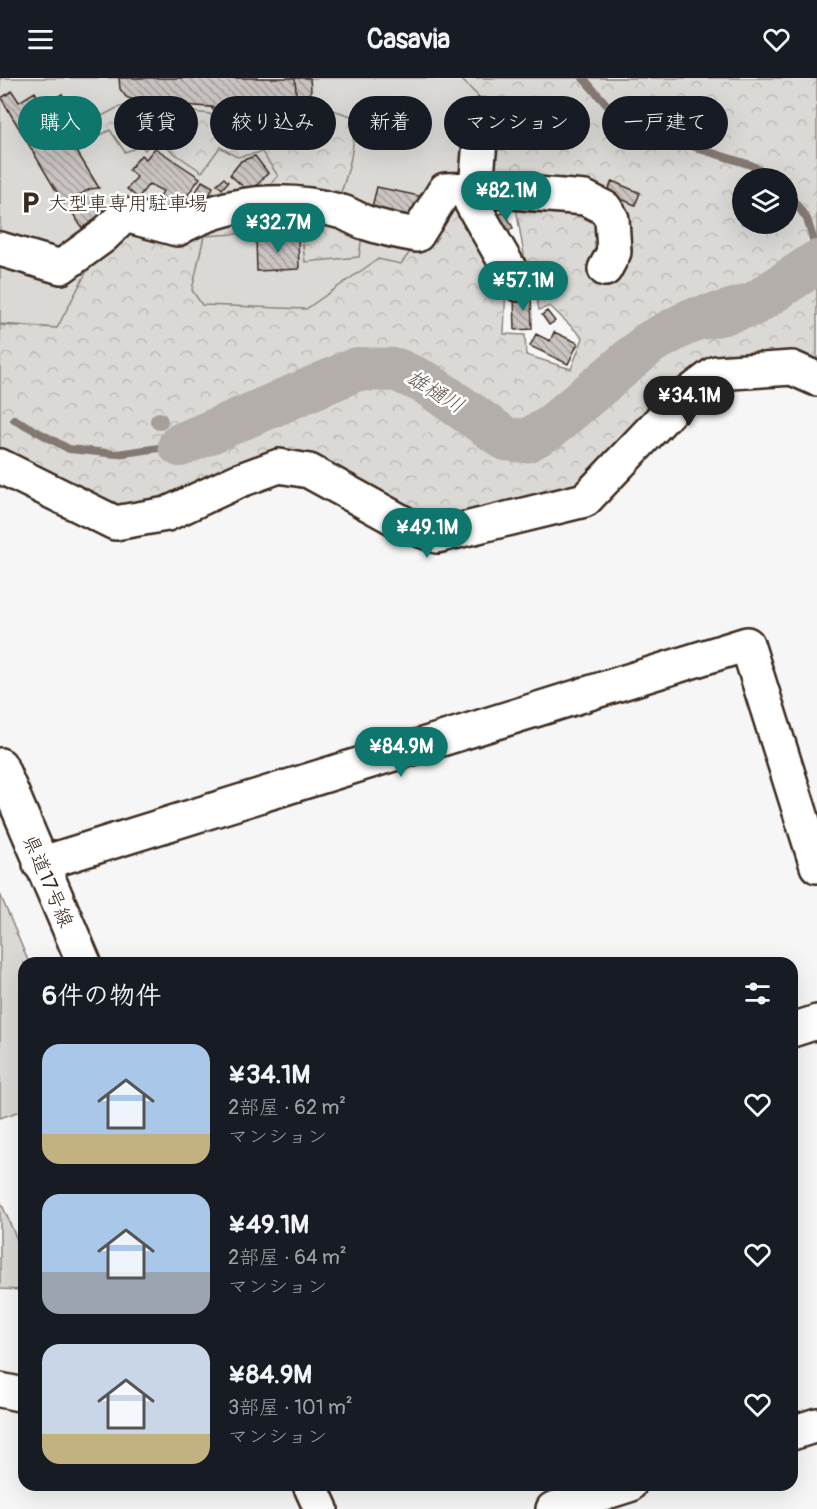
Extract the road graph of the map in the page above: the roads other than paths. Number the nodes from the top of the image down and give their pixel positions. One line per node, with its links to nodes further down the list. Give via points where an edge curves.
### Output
1 (479, 150): 2 (street)
2 (476, 189): 3 (street, via 446,190 417,236 365,223 343,213 281,201 220,209 177,229 125,215 61,267); 4 (street, via 585,198 605,208 612,219 614,252); 5 (street, via 471,202)
3 (0, 249)
4 (605, 269)
5 (518, 284)
6 (817, 380): 7 (street, via 792,368 716,373 679,401 585,500 437,536 407,525 309,471 279,466 167,514 115,523)
7 (0, 465)
8 (0, 765): 9 (street, 県道17号線)
9 (40, 864): 10 (street, via 747,644); 11 (street, 県道17号線)
10 (817, 866)
11 (81, 957)
12 (817, 1022): 13 (street)
13 (798, 1028)
14 (0, 1390): 15 (street)
15 (18, 1394)
16 (817, 1425): 17 (street)
17 (798, 1431)
18 (313, 1491): 20 (street)
19 (610, 1491): 21 (street)
20 (321, 1509)
21 (553, 1509)

